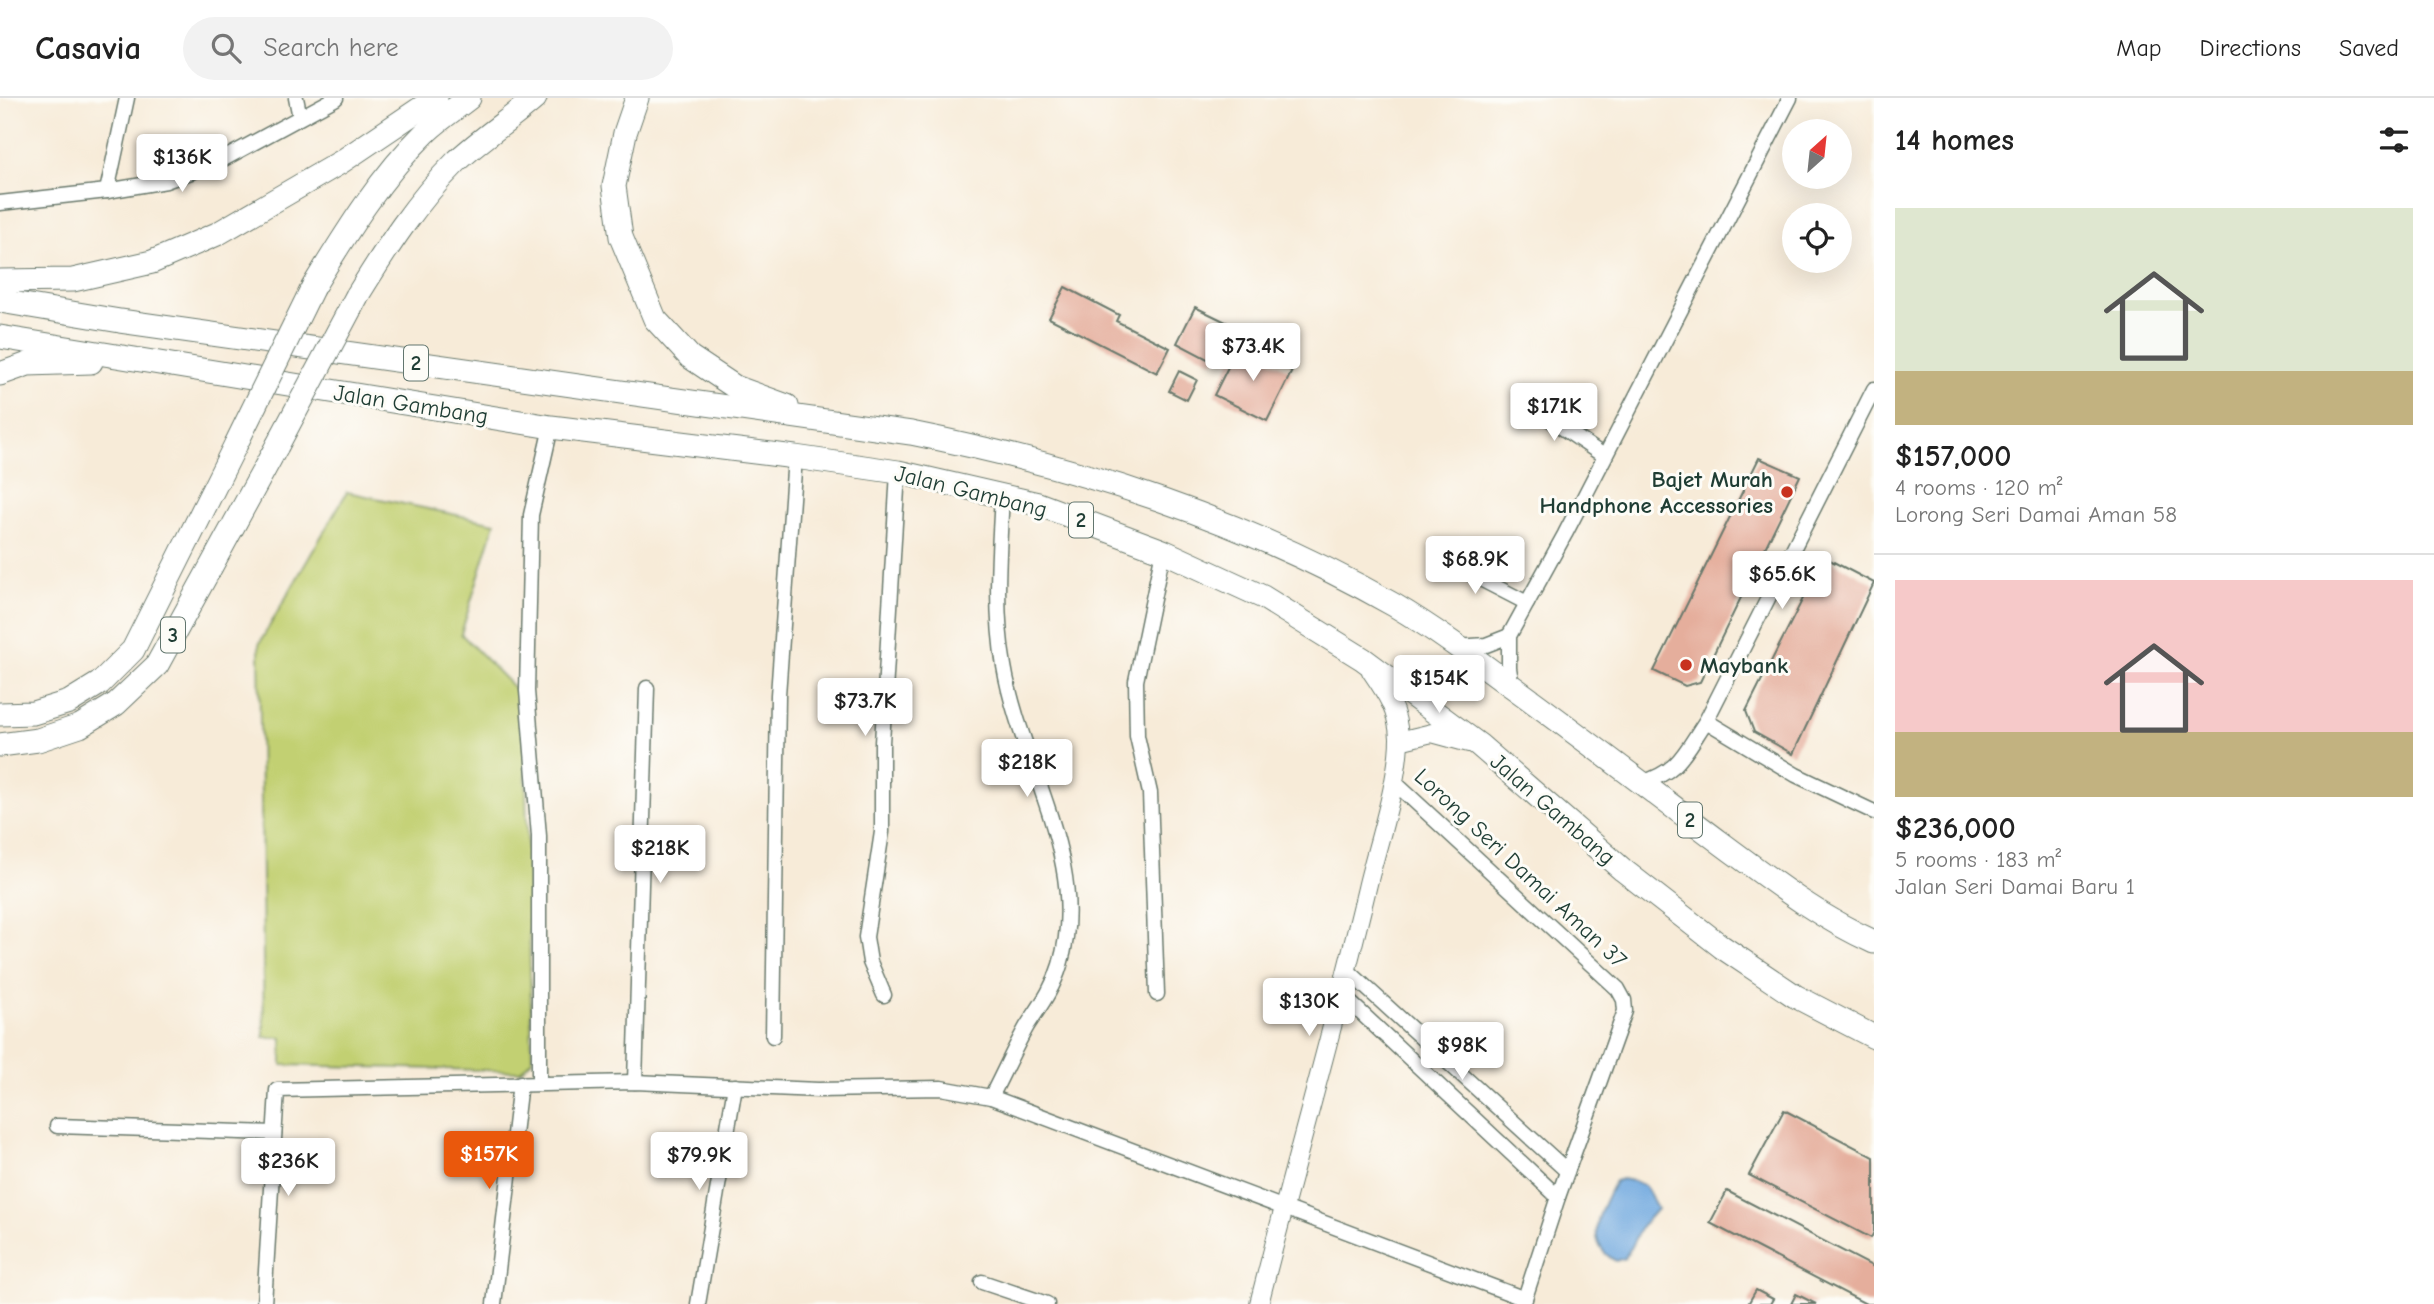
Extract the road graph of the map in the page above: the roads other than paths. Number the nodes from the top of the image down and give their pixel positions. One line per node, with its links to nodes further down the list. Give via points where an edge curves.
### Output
1 (127, 98): 10 (street)
2 (296, 98): 9 (street)
3 (336, 98): 9 (street)
4 (436, 98): 12 (highway, via 341,162 216,234 152,262 74,279)
5 (469, 98): 33 (highway, bridge, via 427,131 379,185 313,287 133,650 100,683 69,702 33,713)
6 (535, 98): 36 (highway, 3, bridge, via 457,162 413,212 357,296 158,664 116,704 80,726)
7 (637, 98): 19 (highway, via 614,186 621,237 655,319 690,357 735,387)
8 (1790, 98): 21 (street)
9 (300, 117): 10 (street, via 216,163 166,181)
10 (107, 191): 11 (street)
11 (0, 204)
12 (0, 281)
13 (0, 300): 19 (highway, Jalan Gambang / 2)
14 (0, 337): 15 (highway, Jalan Gambang / 2)
15 (143, 361): 16 (highway, via 28,364); 20 (highway, Jalan Gambang / 2)
16 (0, 374)
17 (1874, 389): 34 (street)
18 (1523, 401): 21 (street)
19 (833, 422): 29 (highway, Jalan Gambang / 2, via 1000,451 1129,488 1227,523 1385,600)
20 (551, 427): 22 (highway, Jalan Gambang / 2); 50 (street, via 531,515 527,691 539,836)
21 (1604, 456): 27 (street)
22 (795, 457): 23 (highway, Jalan Gambang / 2); 46 (street, via 778,695)
23 (898, 472): 24 (highway, Jalan Gambang / 2); 44 (street, via 882,743 883,832 866,937 870,962)
24 (1002, 496): 25 (highway, Jalan Gambang / 2, via 1038,504); 52 (street, via 996,593 1004,666 1014,709 1056,828 1068,913 1061,964 1048,996)
25 (1163, 551): 30 (highway, Jalan Gambang / 2, via 1263,597); 45 (street, via 1136,681 1136,736 1150,793)
26 (1440, 558): 27 (street)
27 (1527, 603): 28 (street)
28 (1509, 636): 29 (street, via 1486,645); 31 (street)
29 (1456, 648): 31 (highway, Jalan Gambang / 2)
30 (1363, 659): 35 (street, via 1397,714); 37 (highway, Jalan Gambang / 2)
31 (1512, 687): 39 (highway, Jalan Gambang / 2)
32 (647, 688): 48 (street)
33 (0, 714)
34 (1706, 721): 39 (street, via 1673,768); 40 (street, via 1796,775)
35 (1399, 740): 37 (street, via 1432,733); 38 (street)
36 (0, 746)
37 (1479, 746): 47 (highway, Jalan Gambang / 2, via 1623,870 1722,947 1795,996)
38 (1393, 781): 42 (street); 55 (street, Lorong Seri Damai Aman 37, via 1618,989 1624,1000 1625,1011)
39 (1641, 783): 41 (highway, Jalan Gambang / 2, via 1810,909)
40 (1874, 811)
41 (1874, 942)
42 (1348, 970): 43 (street); 55 (street)
43 (1341, 994): 56 (street); 57 (street)
44 (884, 995)
45 (1157, 995)
46 (773, 1036)
47 (1874, 1037)
48 (635, 1082): 50 (street); 51 (street)
49 (520, 1083): 50 (street); 54 (street, via 277,1090); 61 (street)
50 (540, 1083)
51 (735, 1086): 52 (street, via 941,1088); 62 (street)
52 (991, 1097): 57 (street)
53 (57, 1126): 54 (street)
54 (274, 1133): 60 (street)
55 (1567, 1171): 56 (street)
56 (1558, 1197): 59 (street)
57 (1283, 1209): 59 (street); 64 (street)
58 (982, 1282): 63 (street)
59 (1524, 1301)
60 (264, 1304)
61 (494, 1304)
62 (698, 1304)
63 (1047, 1304)
64 (1259, 1304)

